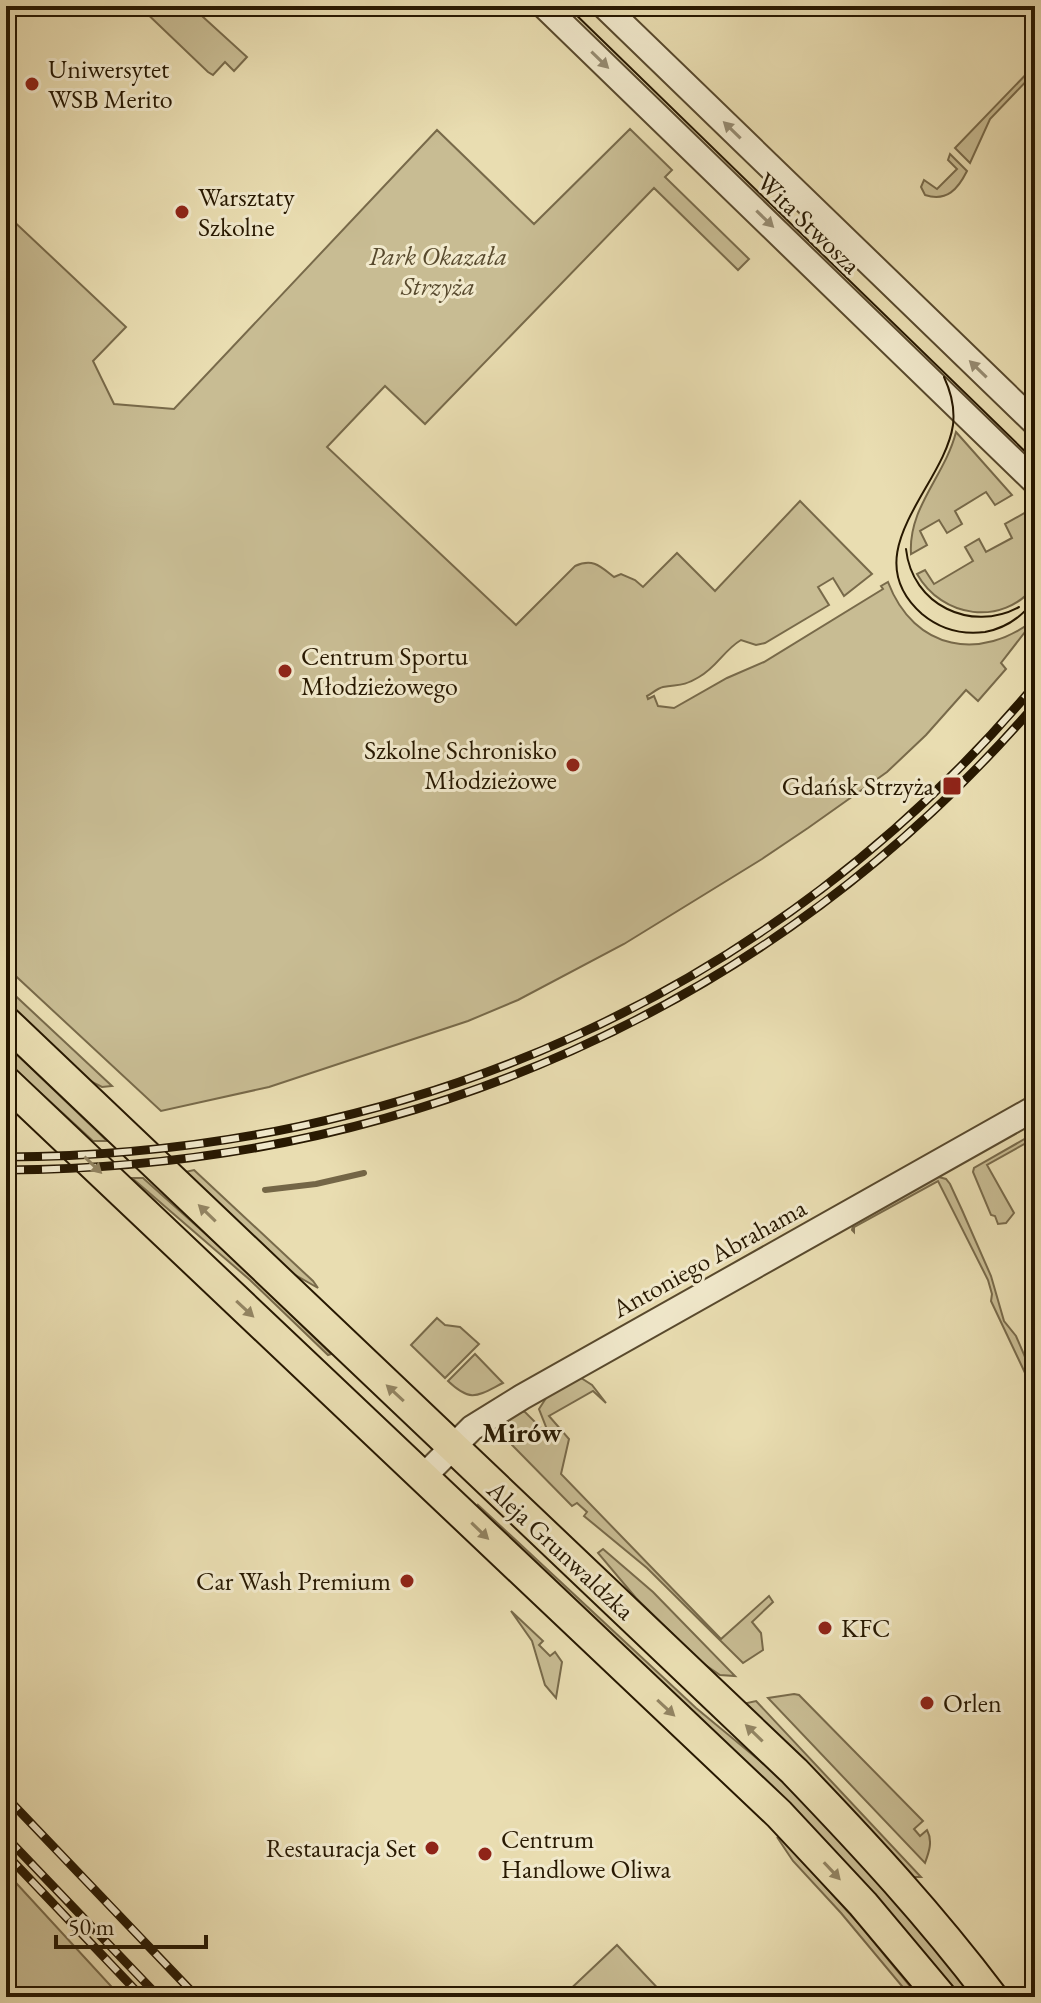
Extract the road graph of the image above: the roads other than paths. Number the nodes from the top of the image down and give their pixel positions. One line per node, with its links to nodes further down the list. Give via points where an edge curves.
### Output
1 (544, 6): 4 (street, Wita Stwosza, one-way to 4)
2 (604, 6): 3 (street, Wita Stwosza, one-way to 2)
3 (1035, 423)
4 (1035, 482)
5 (6, 1022): 8 (main road, Aleja Grunwaldzka, one-way to 5)
6 (6, 1082): 9 (main road, Aleja Grunwaldzka, one-way to 9)
7 (1035, 1108): 10 (street, Antoniego Abrahama, via 587,1358)
8 (352, 1352): 9 (main road); 10 (main road, Aleja Grunwaldzka, one-way to 8)
9 (323, 1382): 11 (main road, Aleja Grunwaldzka)
10 (452, 1446): 11 (street, Antoniego Abrahama); 13 (main road, Aleja Grunwaldzka, one-way to 10, via 891,1872 794,1771)
11 (423, 1477): 12 (main road, Aleja Grunwaldzka, one-way to 12, via 779,1814)
12 (941, 1997)
13 (992, 1997)

